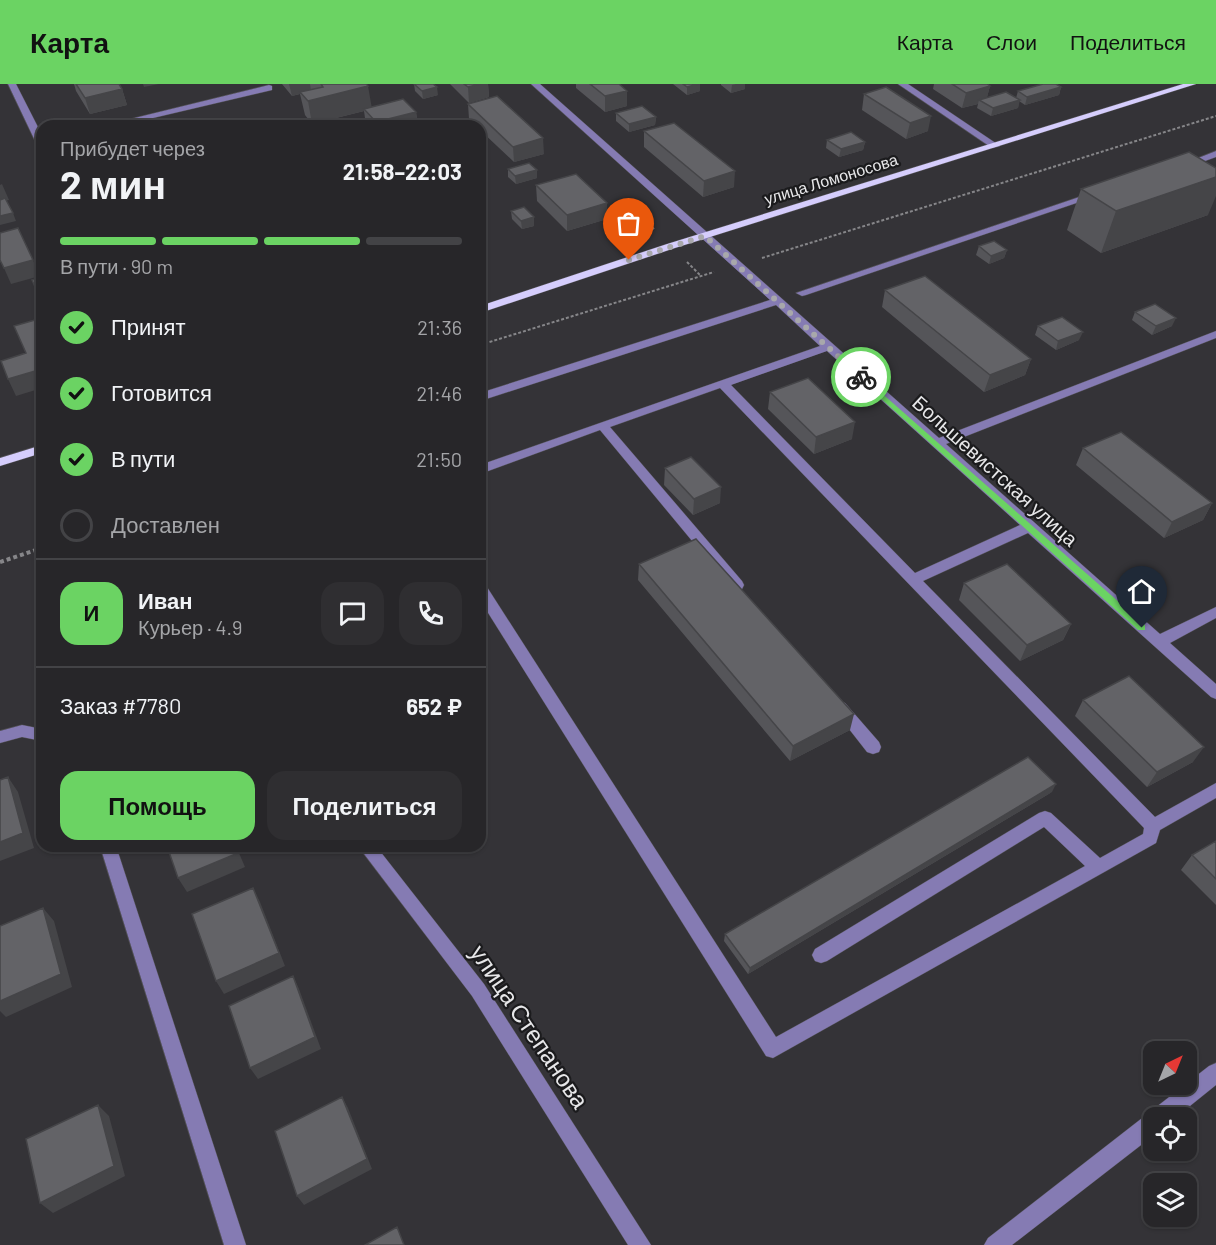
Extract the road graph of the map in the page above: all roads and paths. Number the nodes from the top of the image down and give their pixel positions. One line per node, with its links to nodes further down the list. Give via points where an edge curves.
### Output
1 (12, 84): 8 (street)
2 (535, 84): 13 (street, Большевистская улица)
3 (902, 84): 9 (street)
4 (1192, 84): 9 (main road, улица Ломоносова)
5 (269, 88): 7 (street)
6 (1216, 116): 14 (path)
7 (133, 120)
8 (36, 133)
9 (995, 146): 13 (main road, улица Ломоносова)
10 (1216, 154): 11 (street)
11 (1173, 169)
12 (1108, 191): 15 (street)
13 (705, 236): 14 (street, Большевистская улица); 17 (main road, улица Ломоносова)
14 (737, 266): 16 (street, Большевистская улица); 19 (path)
15 (802, 293)
16 (778, 301): 20 (street, Большевистская улица); 22 (street)
17 (486, 308)
18 (1216, 334): 24 (street)
19 (486, 343)
20 (828, 347): 21 (street); 24 (street, Большевистская улица)
21 (723, 384): 23 (street); 31 (street)
22 (486, 395)
23 (602, 425): 27 (street); 32 (street)
24 (935, 444): 28 (street, Большевистская улица)
25 (36, 450): 26 (main road)
26 (0, 462)
27 (486, 469)
28 (1028, 527): 31 (street); 35 (street, Большевистская улица)
29 (36, 550): 30 (path)
30 (0, 562)
31 (912, 580): 42 (street)
32 (745, 595)
33 (486, 597): 45 (street, via 773,1049)
34 (1216, 612): 35 (street)
35 (1158, 642): 37 (street, Большевистская улица)
36 (828, 693): 40 (street)
37 (1216, 693)
38 (36, 734): 39 (street, via 22,731)
39 (0, 737)
40 (873, 747)
41 (1216, 789): 42 (street)
42 (1153, 826): 45 (street, via 1149,838)
43 (110, 852): 50 (street)
44 (371, 852): 51 (street, улица Степанова, via 478,990)
45 (1098, 867): 46 (street, via 1046,818)
46 (821, 955)
47 (1216, 1073): 48 (street)
48 (1173, 1107)
49 (1143, 1131): 52 (street)
50 (235, 1245)
51 (640, 1245)
52 (995, 1245)

